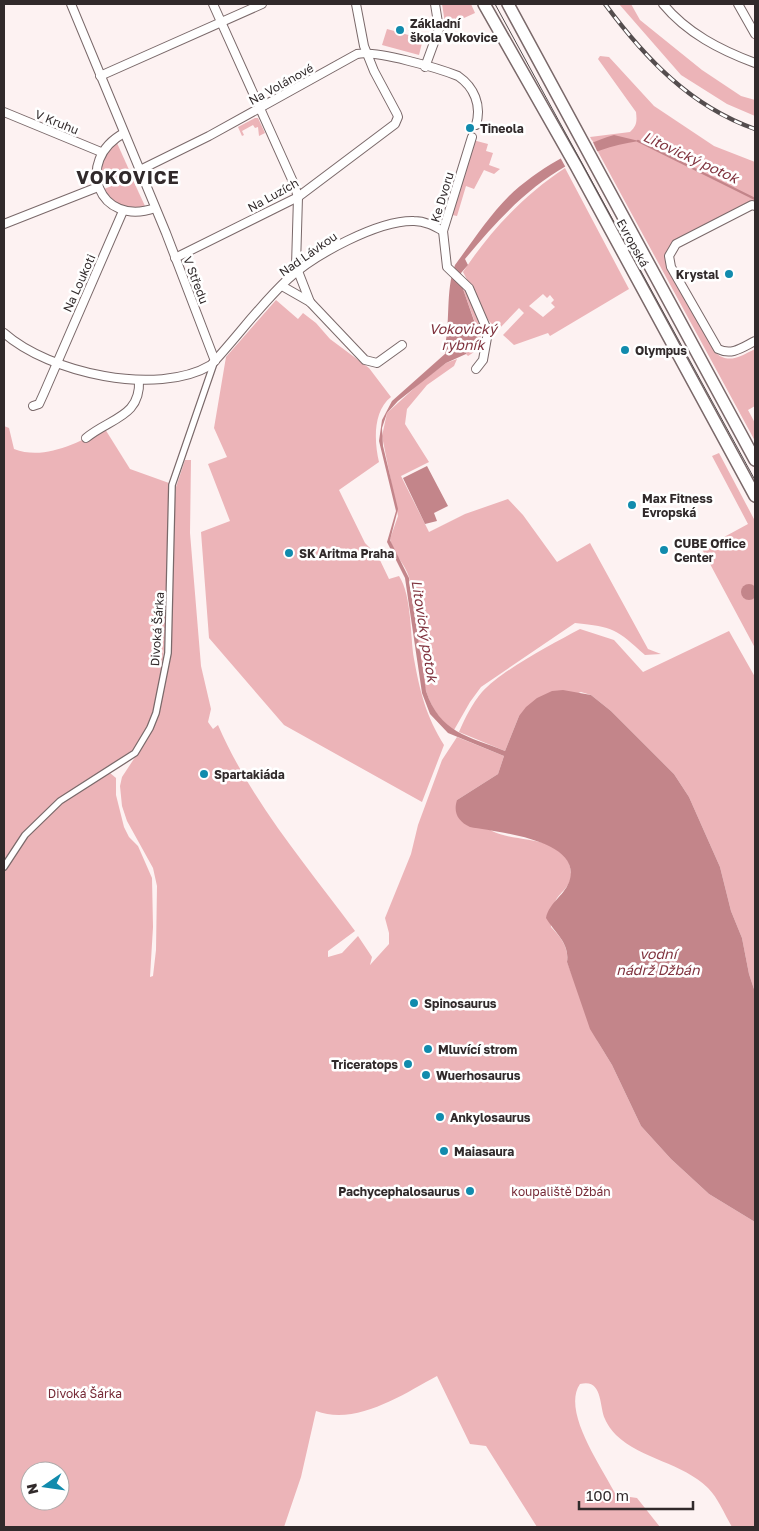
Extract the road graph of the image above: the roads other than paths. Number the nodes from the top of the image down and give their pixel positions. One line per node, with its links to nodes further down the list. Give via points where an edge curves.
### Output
1 (71, 4): 15 (street, V Středu)
2 (213, 4): 10 (street)
3 (262, 4): 10 (street)
4 (356, 4): 12 (street)
5 (435, 4): 14 (street, via 439,29)
6 (484, 4): 44 (main road, Evropská, via 568,151)
7 (508, 4): 43 (main road, Evropská)
8 (663, 4): 13 (street, via 698,36)
9 (738, 4): 11 (street)
10 (222, 22): 15 (street); 16 (street)
11 (755, 34)
12 (366, 53): 14 (street); 16 (street, Na Volánové, via 357,54); 24 (street, Na Luzích, via 397,114 397,120)
13 (755, 63)
14 (425, 67): 18 (street, via 453,74 467,83 479,107)
15 (100, 76): 19 (street, V Středu)
16 (260, 108): 22 (street, Na Volánové); 24 (street)
17 (4, 112): 21 (street, V Kruhu)
18 (476, 125)
19 (124, 133): 21 (street, via 111,140); 22 (street, V Středu)
20 (472, 137): 29 (street, Ke Dvoru)
21 (101, 152): 23 (street, via 97,163)
22 (140, 170): 26 (street, V Středu)
23 (98, 187): 27 (street, via 108,201); 28 (street)
24 (298, 197): 30 (street, Na Luzích); 31 (street)
25 (754, 206): 35 (street, via 676,244 669,256 671,267 718,349 734,352)
26 (155, 208): 27 (street, via 138,213); 30 (street, V Středu)
27 (123, 211): 38 (street, Na Loukoti)
28 (4, 224)
29 (443, 230): 31 (street, Nad Lávkou, via 416,220 395,223 346,241); 39 (street, Ke Dvoru, via 449,268 467,285 488,332 482,360)
30 (175, 258): 37 (street, V Středu)
31 (297, 272): 32 (street, Nad Lávkou); 33 (street)
32 (282, 286): 33 (street); 37 (street, Nad Lávkou)
33 (310, 302): 36 (street, via 365,360 382,362)
34 (4, 333): 38 (street, via 26,350)
35 (755, 341)
36 (402, 345)
37 (215, 361): 40 (street, via 199,370); 45 (street, Divoká Šárka, via 172,485 168,653 150,728 135,754 60,801 25,836)
38 (56, 364): 40 (street, via 93,374); 41 (street, Na Loukoti, via 39,404)
39 (476, 369)
40 (139, 380): 42 (street, via 140,394 135,405)
41 (33, 406)
42 (86, 438)
43 (755, 460)
44 (755, 496)
45 (4, 868)

